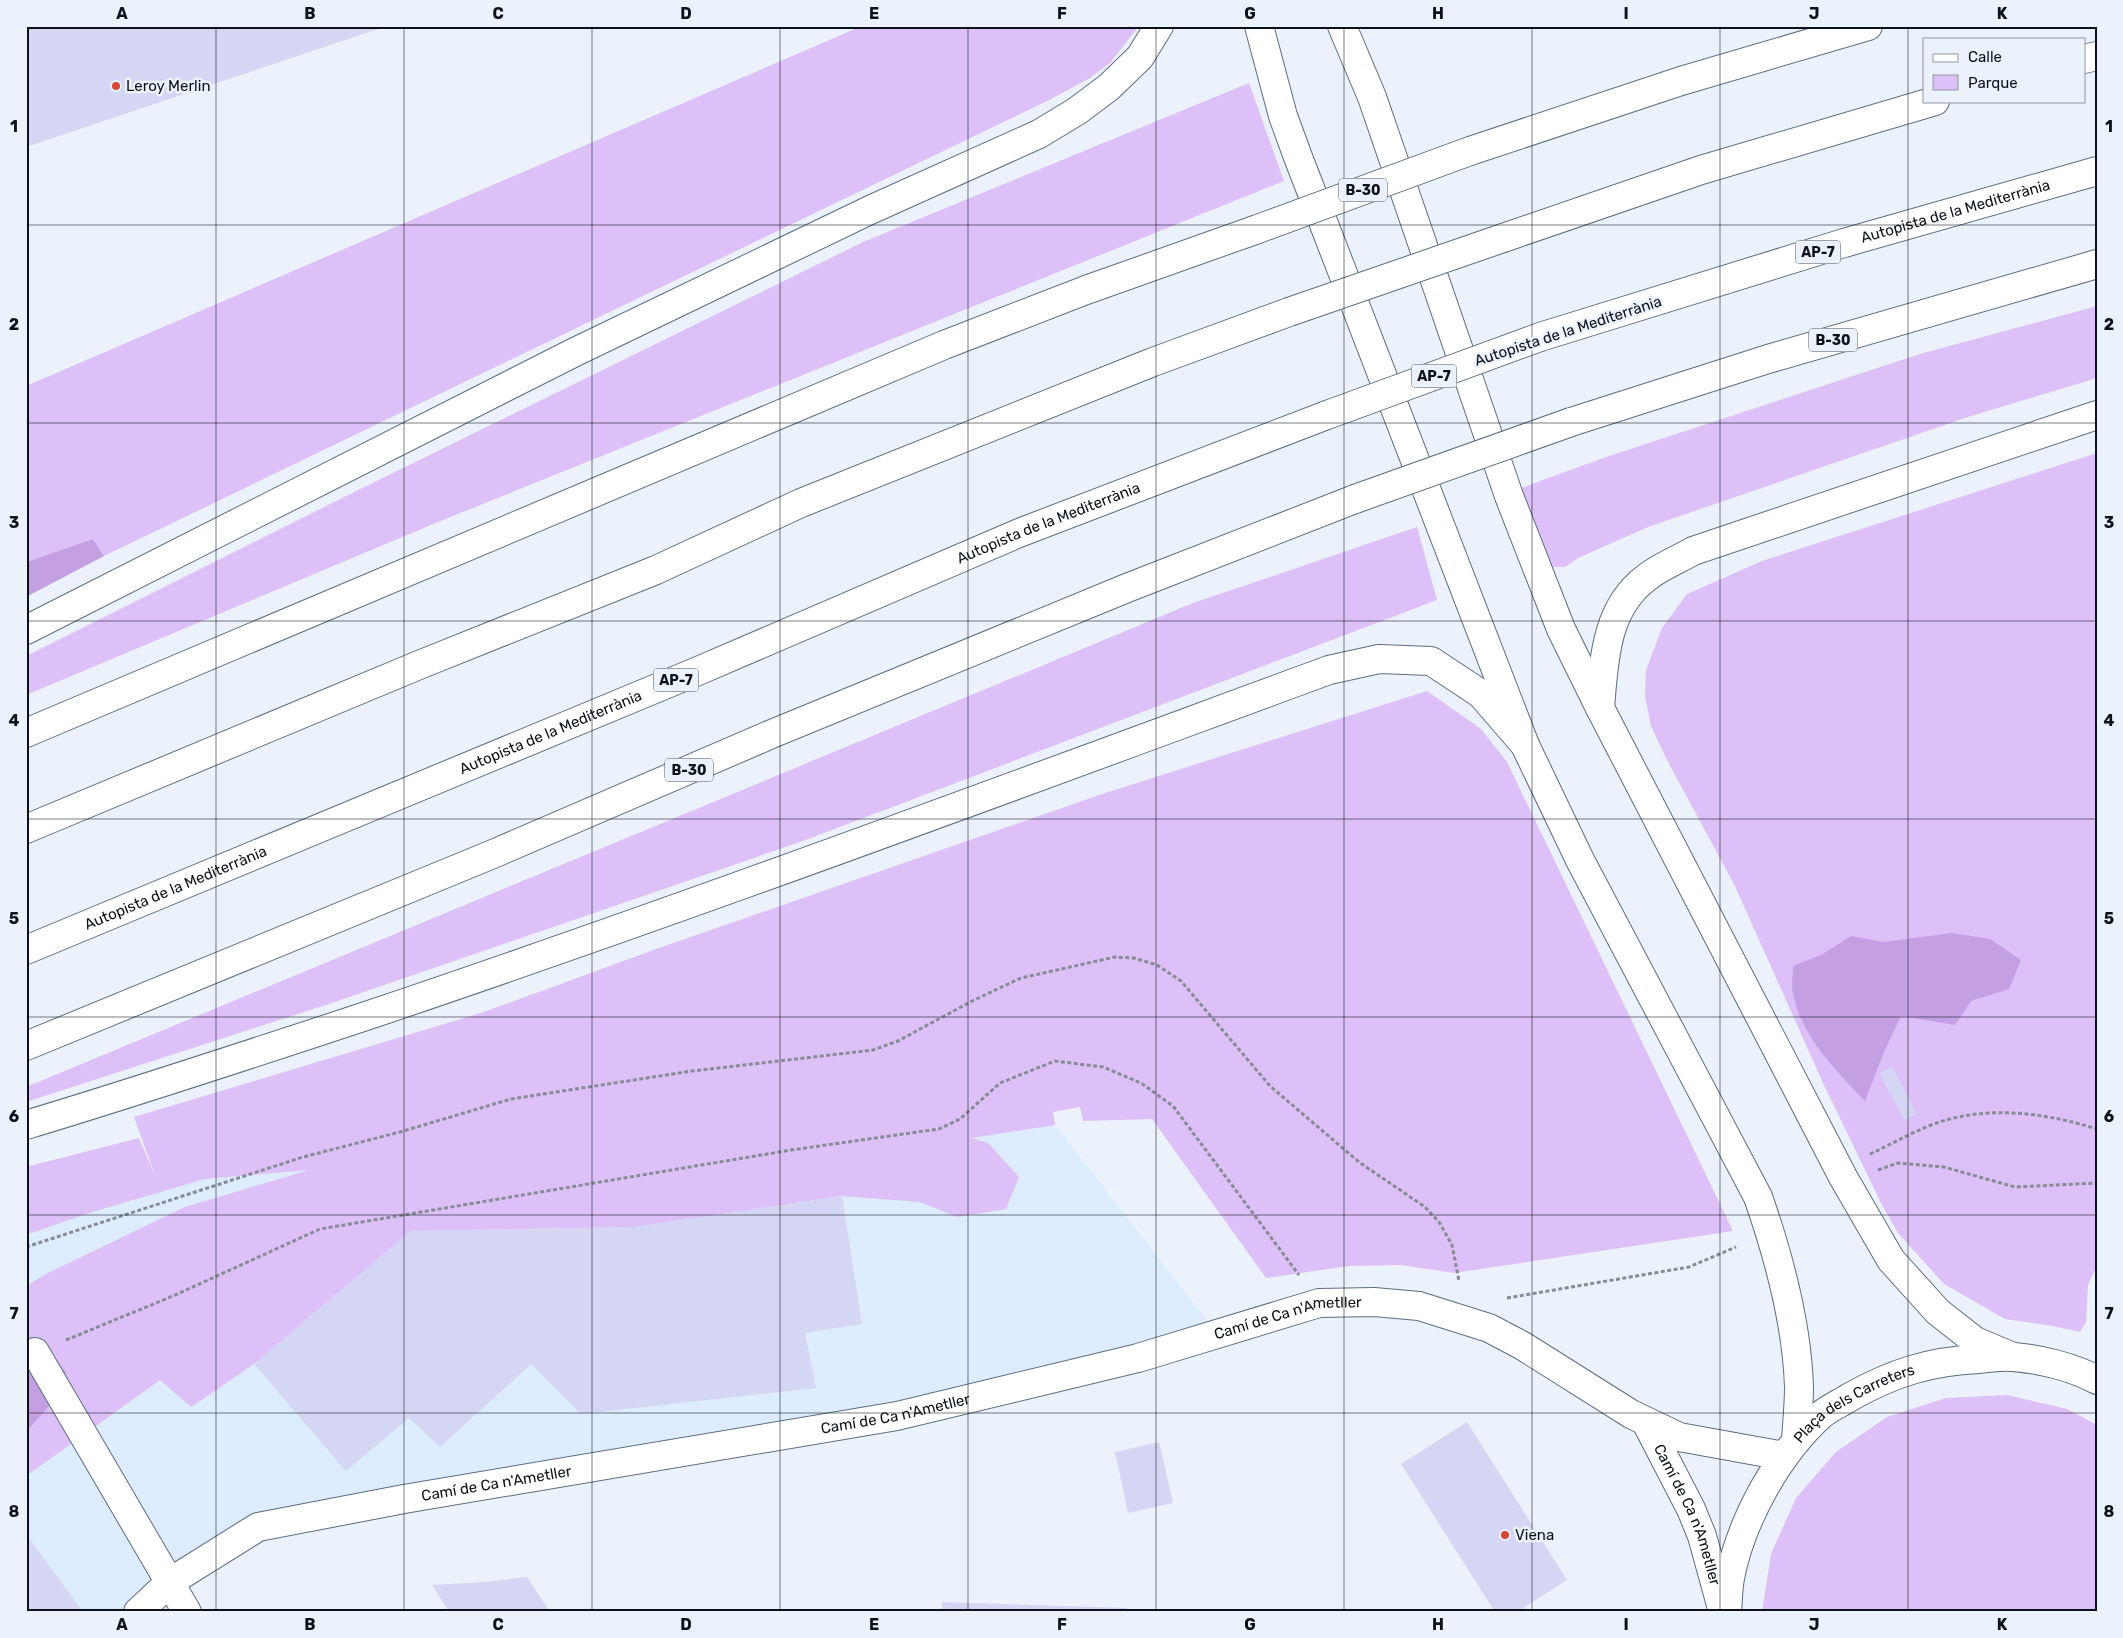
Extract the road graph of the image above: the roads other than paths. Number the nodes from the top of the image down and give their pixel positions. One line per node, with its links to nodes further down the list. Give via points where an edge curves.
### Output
1 (1159, 26): 9 (main road, via 1140,56 1109,86 1039,134 870,210 574,352)
2 (1259, 26): 12 (main road, via 1298,158)
3 (1342, 26): 10 (main road, via 1372,97 1509,496 1561,629)
4 (1868, 26): 11 (main road, B-30, bridge, via 1681,81 1470,150 1086,290 944,345)
5 (1932, 102): 13 (main road, bridge, via 1701,170 1153,362 801,503 656,570 418,665)
6 (2097, 171): 14 (main road, Autopista de la Mediterrània / AP-7, bridge, via 1844,243 1540,337 1327,415 1019,533 689,675)
7 (2097, 264): 15 (main road, B-30, bridge, via 1768,359 1571,422 1355,499 1081,606 475,862)
8 (2097, 415): 10 (main road, via 1693,551 1645,578 1623,602 1608,636)
9 (26, 630)
10 (1600, 708): 18 (main road, via 1839,1169 1891,1260 1938,1312 1975,1341)
11 (26, 733)
12 (1524, 745): 16 (main road, via 1481,694 1431,661 1379,659 1329,670 504,970 137,1092); 21 (main road, via 1580,860 1758,1197 1792,1327 1799,1388)
13 (26, 829)
14 (26, 950)
15 (26, 1046)
16 (26, 1125)
17 (35, 1352): 22 (main road)
18 (2013, 1357): 19 (main road, Plaça dels Carreters, via 2056,1365); 21 (main road, Plaça dels Carreters, via 1948,1360 1879,1381 1823,1414)
19 (2097, 1380)
20 (1646, 1422): 21 (main road, Camí de Ca n'Ametller, via 1680,1436); 22 (main road, Camí de Ca n'Ametller, via 1488,1328 1419,1306 1374,1302 1320,1303 1138,1358 898,1416 404,1499 258,1527); 25 (main road, Camí de Ca n'Ametller, via 1692,1509)
21 (1790, 1448): 26 (main road, Plaça dels Carreters, via 1743,1535 1730,1578)
22 (170, 1582): 23 (main road, Camí de Ca n'Ametller); 24 (main road)
23 (138, 1612)
24 (187, 1612)
25 (1723, 1612)
26 (1727, 1612)

